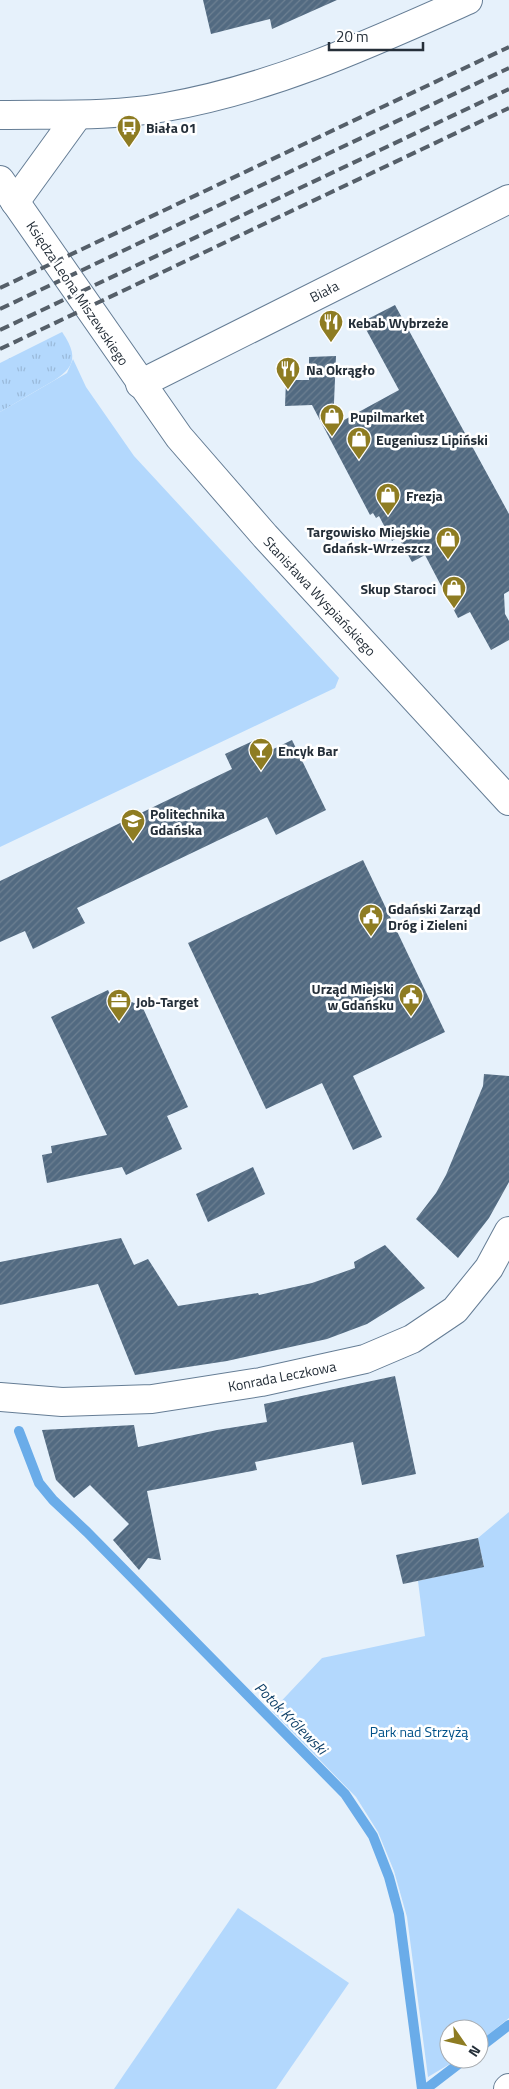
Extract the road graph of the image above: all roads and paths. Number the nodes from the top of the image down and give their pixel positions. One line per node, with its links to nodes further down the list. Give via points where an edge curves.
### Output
1 (468, 0): 3 (street, via 323,64 271,82 165,107)
2 (0, 115): 3 (street)
3 (78, 116): 4 (street, Księdza Leona Miszewskiego)
4 (8, 191): 6 (street, Księdza Leona Miszewskiego)
5 (509, 199): 6 (street, Biała)
6 (140, 384): 7 (street, Stanisława Wyspiańskiego, via 220,486)
7 (509, 801)
8 (509, 1231): 9 (street, Konrada Leczkowa, via 489,1268 456,1310 412,1339 365,1359 260,1382 152,1399 62,1402)
9 (0, 1397)

